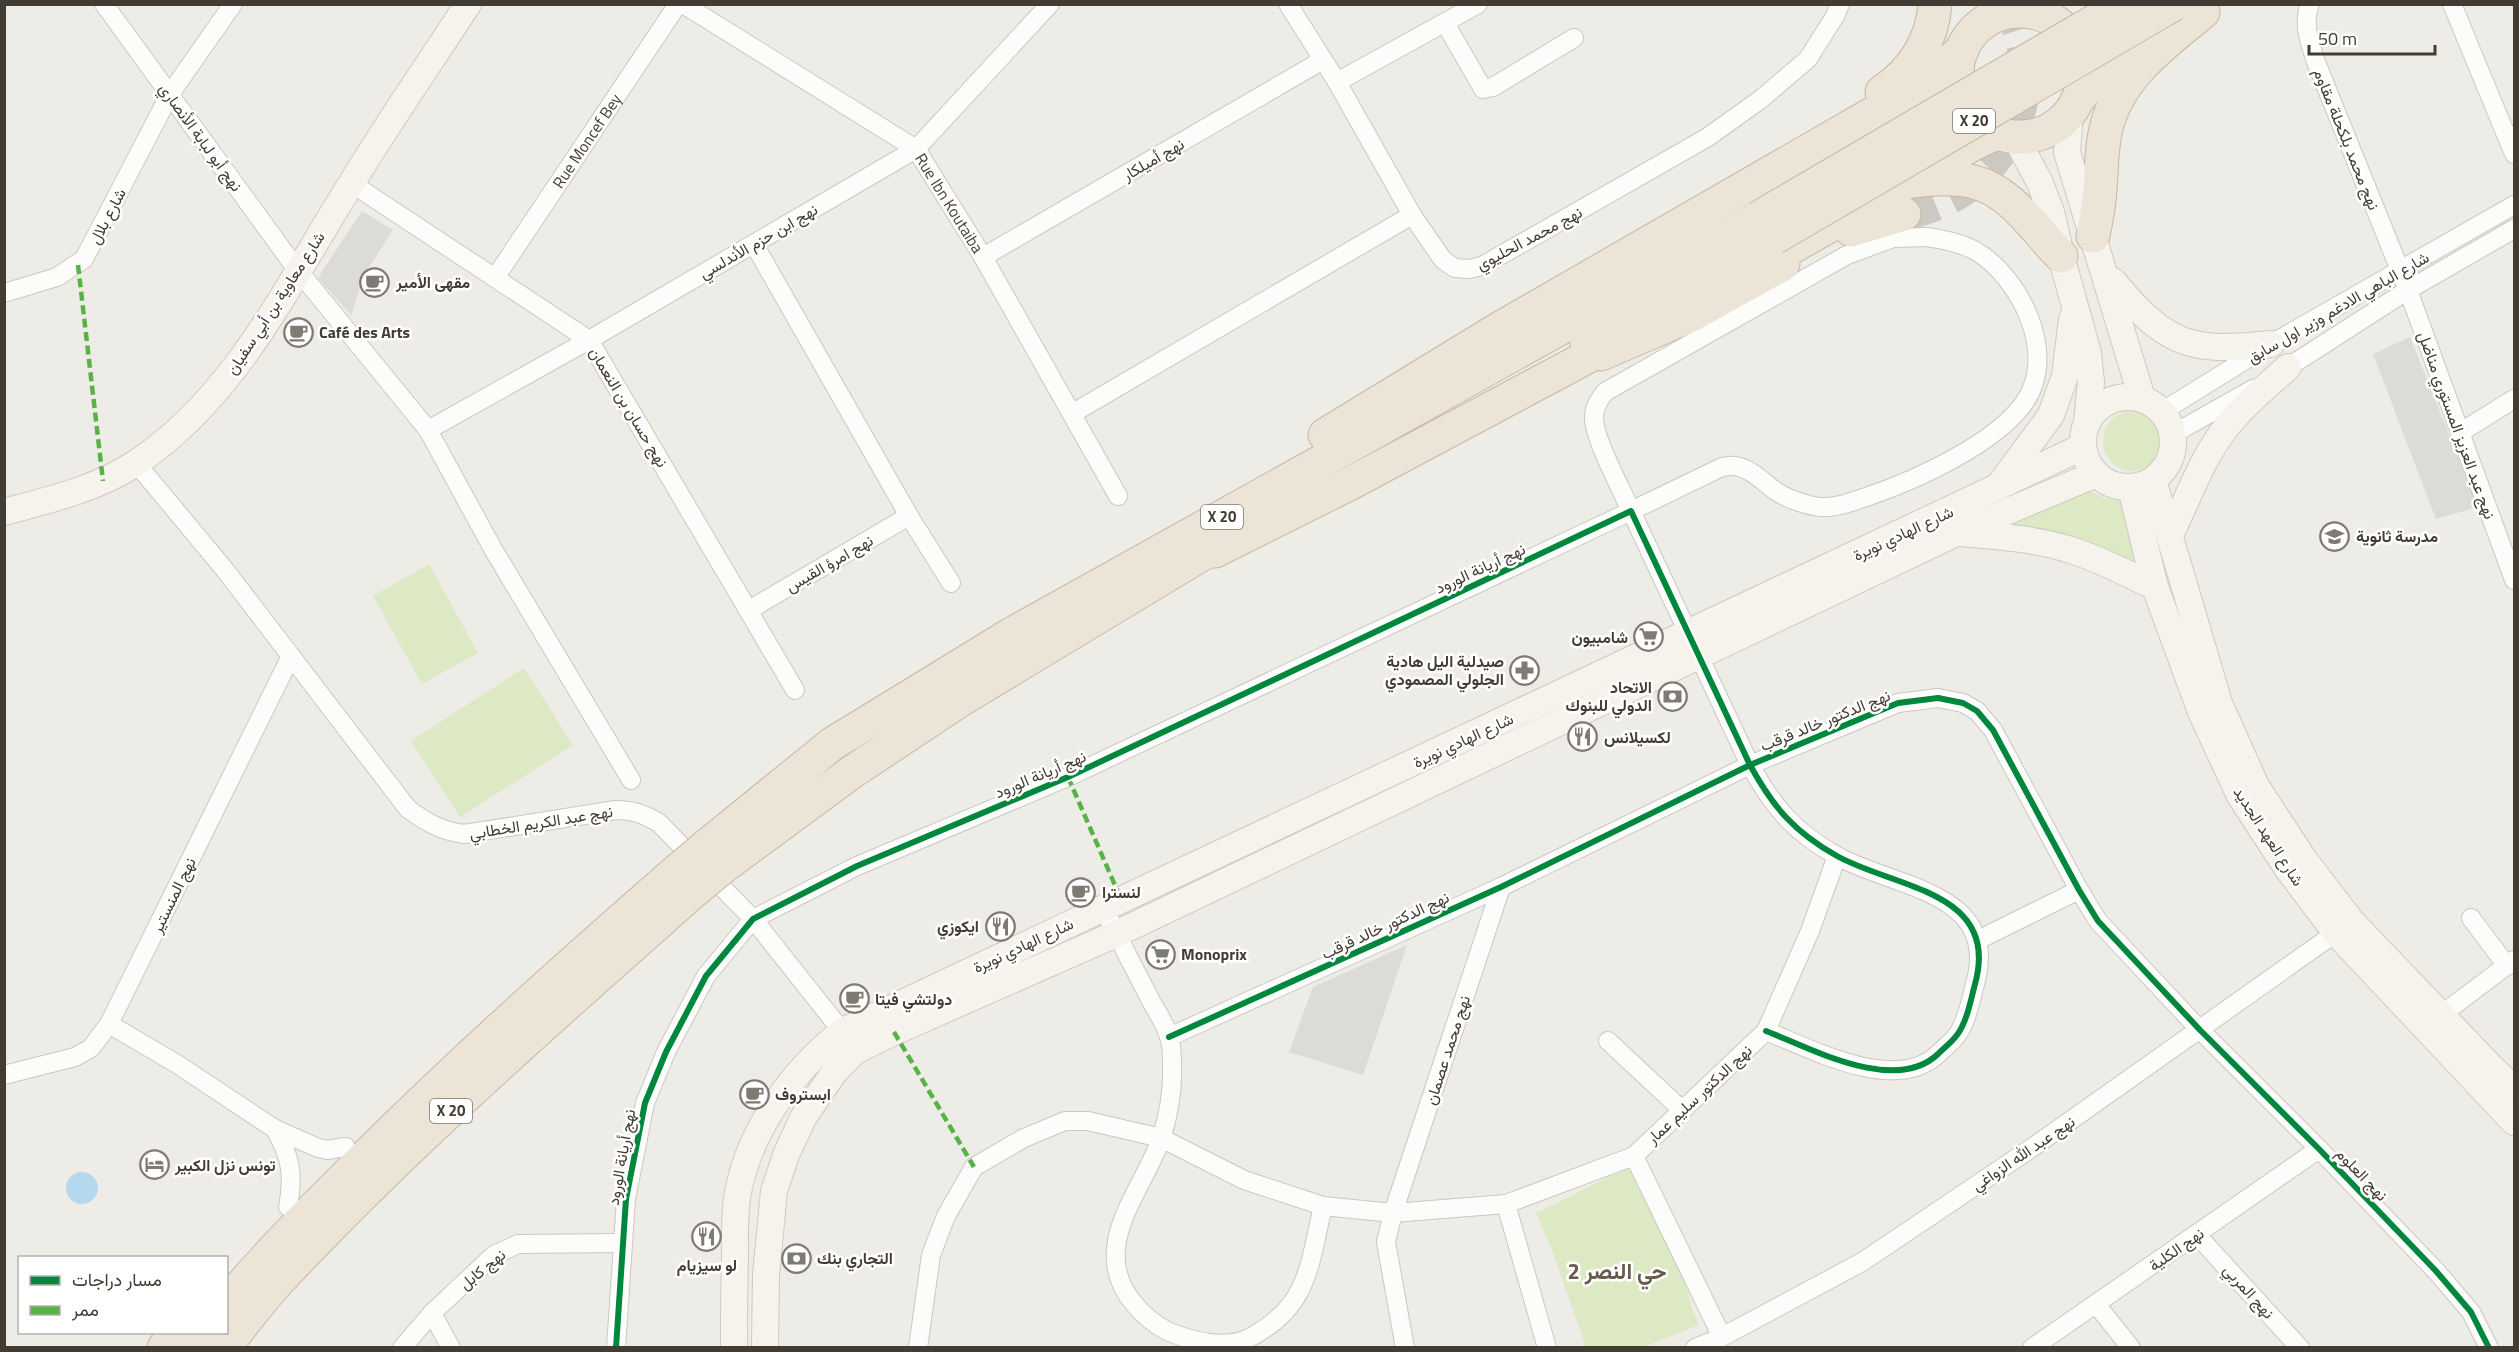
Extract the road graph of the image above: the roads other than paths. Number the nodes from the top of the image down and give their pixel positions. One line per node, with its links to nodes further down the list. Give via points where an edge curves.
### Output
1 (105, 4): 22 (street, نهج أبو لبابة الأنصاري)
2 (233, 4): 22 (street, شارع بلال)
3 (468, 4): 28 (main road, شارع معاوية بن أبي سفيان)
4 (678, 4): 42 (street, Rue Moncef Bey)
5 (683, 4): 25 (street, Rue Ibn Koutaiba)
6 (1288, 4): 20 (street, نهج محمد الحليوي)
7 (1840, 4): 32 (street, نهج محمد الحليوي, via 1808,59 1761,99 1708,137 1482,266 1455,268 1443,260)
8 (1935, 4): 30 (highway, via 1934,20 1919,56 1894,82)
9 (1965, 4): 19 (highway)
10 (2124, 4): 33 (highway, X 20, bridge)
11 (2310, 4): 40 (street, نهج محمد بلكحلة مقاوم, via 2306,19 2316,62)
12 (2452, 4): 26 (street)
13 (1045, 6): 25 (street, نهج ابن حزم الأندلسي)
14 (1474, 6): 17 (street)
15 (2197, 7): 23 (highway, via 2108,65); 33 (highway, X 20, bridge); 35 (highway, via 2136,72 2117,99 2104,137)
16 (2042, 9): 19 (highway, via 1996,16 1980,26); 23 (highway, via 2073,39 2081,57 2084,77)
17 (1445, 23): 18 (street, via 1483,89 1493,87); 21 (street)
18 (1574, 38)
19 (1965, 45): 24 (highway, via 1957,69 1966,108 1980,123); 30 (highway, via 1933,77 1905,95)
20 (1323, 60): 21 (street, نهج محمد الحليوي); 38 (street, نهج أميلكار)
21 (1337, 82): 32 (street, نهج محمد الحليوي)
22 (170, 94): 39 (street, نهج أبو لبابة الأنصاري); 44 (street, شارع بلال, via 84,259 57,277)
23 (2075, 105): 24 (highway, via 2055,128 2036,136); 35 (main road, via 2067,152)
24 (2007, 135): 27 (highway, via 1976,143); 37 (main road, via 2040,183)
25 (916, 149): 36 (street, نهج ابن حزم الأندلسي); 38 (street, Rue Ibn Koutaiba)
26 (2514, 154)
27 (1911, 181): 37 (highway, via 1974,182 2001,194); 49 (highway)
28 (351, 183): 39 (main road, شارع معاوية بن أبي سفيان); 42 (street, نهج حسان بن النعمان)
29 (2514, 205): 40 (street, شارع الباهي الادغم وزير اول سابق)
30 (1708, 209): 72 (highway, via 1497,330 1224,497)
31 (1904, 214): 49 (highway, via 1855,228 1691,315)
32 (1412, 215): 52 (street)
33 (1766, 228): 67 (highway, X 20, via 1341,471); 72 (highway, X 20)
34 (2514, 229): 43 (street, شارع الباهي الادغم وزير اول سابق)
35 (2093, 236): 41 (main road)
36 (754, 244): 46 (street, نهج ابن حزم الأندلسي); 64 (street)
37 (2061, 256): 45 (main road)
38 (983, 257): 52 (street, Rue Ibn Koutaiba)
39 (298, 270): 53 (street, نهج أبو لبابة الأنصاري); 57 (main road, شارع معاوية بن أبي سفيان, via 251,346 216,392)
40 (2399, 271): 43 (street, نهج عبد العزيز المستوري مناضل); 47 (street, شارع الباهي الادغم وزير اول سابق)
41 (2105, 272): 47 (main road, via 2154,326 2178,339 2208,347); 51 (main road)
42 (495, 278): 46 (street, نهج حسان بن النعمان)
43 (2408, 290): 48 (street, شارع الباهي الادغم وزير اول سابق); 54 (street, نهج عبد العزيز المستوري مناضل)
44 (4, 293)
45 (2074, 298): 56 (main road, via 2090,372); 60 (main road, via 2071,346 2051,415)
46 (590, 340): 53 (street, نهج ابن حزم الأندلسي); 71 (street, نهج حسان بن النعمان)
47 (2271, 344): 51 (street, شارع الباهي الادغم وزير اول سابق)
48 (2288, 367): 55 (street, شارع الباهي الادغم وزير اول سابق); 66 (main road, via 2227,426)
49 (1550, 377): 67 (highway)
50 (2514, 399): 54 (street)
51 (2152, 404): 55 (main road); 56 (main road, via 2126,396 2110,400 2096,409)
52 (1072, 413): 61 (street, Rue Ibn Koutaiba)
53 (428, 430): 77 (street, نهج أبو لبابة الأنصاري, via 493,549)
54 (2461, 432): 68 (street, نهج عبد العزيز المستوري مناضل)
55 (2174, 434): 59 (main road, via 2174,447 2163,471)
56 (2084, 435): 58 (main road, via 2087,462); 60 (main road, شارع الهادي نويرة)
57 (136, 464): 63 (main road, شارع معاوية بن أبي سفيان, via 65,496); 74 (street, نهج عبد الكريم الخطابي)
58 (2096, 474): 59 (main road, via 2112,484); 65 (main road, شارع الهادي نويرة)
59 (2142, 484): 66 (main road, شارع العهد الجديد); 70 (main road, شارع العهد الجديد)
60 (1997, 488): 73 (main road, شارع الهادي نويرة)
61 (1118, 496)
62 (1631, 511): 62 (street, نهج أريانة الورود, via 1722,467 1735,465 1780,494 1820,507 1872,495 1953,459 1996,431 2024,404 2031,389 2036,373 2036,348 2032,322 2020,297 2001,273 1975,251 1950,240 1893,238 1847,255 1605,392 1597,403 1594,419); 73 (street, نهج أريانة الورود); 85 (street, نهج أريانة الورود, via 1068,777 857,866)
63 (4, 512)
64 (909, 516): 69 (street); 71 (street, نهج امرؤ القيس)
65 (1956, 533): 70 (main road, via 2007,536 2070,550); 73 (main road, شارع الهادي نويرة)
66 (2170, 535): 86 (main road, شارع العهد الجديد, via 2219,703 2256,786)
67 (1168, 575): 79 (highway, X 20, via 962,699)
68 (2514, 580)
69 (951, 583)
70 (2155, 587): 86 (main road, شارع العهد الجديد, via 2201,712 2241,796 2287,868)
71 (750, 610): 75 (street, نهج حسان بن النعمان)
72 (1010, 635): 79 (highway, X 20, via 832,744)
73 (1694, 644): 76 (street); 83 (main road, شارع الهادي نويرة); 87 (main road, شارع الهادي نويرة)
74 (291, 656): 85 (street, نهج عبد الكريم الخطابي, via 408,809 433,826 464,834 631,810 659,823); 92 (street, نهج المنستير)
75 (795, 690)
76 (1750, 765): 78 (street, via 1768,798 1795,827); 81 (street, نهج الدكتور خالد قرقب); 82 (street, نهج الدكتور خالد قرقب, via 1898,703 1938,698 1963,703 1977,711 1993,730)
77 (631, 780)
78 (1838, 856): 88 (street, via 1949,901 1968,919); 94 (street, نهج الدكتور سليم عمار)
79 (714, 857): 80 (highway, X 20, bridge)
80 (686, 880): 90 (highway, X 20); 122 (highway, X 20, via 548,1021 424,1135 281,1278)
81 (1501, 887): 95 (street, نهج الدكتور خالد قرقب); 110 (street, نهج محمد عصمان)
82 (2079, 890): 88 (street); 93 (street, نهج الدكتور خالد قرقب, via 2098,921)
83 (1103, 907): 87 (street); 96 (main road, شارع الهادي نويرة)
84 (2471, 918): 89 (street)
85 (753, 919): 96 (street, نهج عبد الكريم الخطابي); 112 (street, نهج أريانة الورود, via 706,976 666,1052 645,1103 632,1159)
86 (2344, 927): 91 (main road, شارع العهد الجديد); 93 (street, نهج عبد الله الزواغي); 101 (main road, شارع العهد الجديد)
87 (1116, 934): 95 (street); 96 (main road, شارع الهادي نويرة, via 894,1032)
88 (1978, 940): 94 (street, via 1979,969 1958,1034 1935,1057 1913,1068 1887,1071 1859,1067)
89 (2510, 963): 91 (street)
90 (529, 1000): 104 (highway); 114 (highway, X 20, via 406,1115 264,1258)
91 (2441, 1015): 99 (main road, شارع العهد الجديد)
92 (109, 1024): 98 (street, نهج المنستير, via 91,1048 75,1058); 102 (street)
93 (2200, 1030): 105 (street, نهج العلوم); 119 (street, نهج عبد الله الزواغي, via 1862,1262)
94 (1766, 1031): 100 (street, نهج الدكتور سليم عمار)
95 (1169, 1037): 103 (street, via 1170,1107)
96 (849, 1041): 126 (main road, شارع الهادي نويرة, via 820,1048 778,1099 745,1166 735,1220); 127 (main road, شارع الهادي نويرة, via 835,1071 803,1118 774,1191 766,1275)
97 (1608, 1041): 100 (street)
98 (4, 1075)
99 (2514, 1089)
100 (1682, 1110): 106 (street, نهج الدكتور سليم عمار)
101 (2514, 1122)
102 (275, 1129): 104 (street, via 318,1148); 109 (street, via 288,1153 292,1189)
103 (1161, 1138): 108 (street, نهج الدكتور سليم عمار, via 1244,1180); 108 (street, via 1119,1228 1115,1260 1122,1288 1138,1309 1161,1328 1214,1344 1242,1341 1268,1328 1290,1308 1305,1282); 128 (street, نهج الدكتور سليم عمار, via 1088,1121 1065,1121 1024,1138 974,1167 946,1216 931,1255)
104 (346, 1147): 109 (highway)
105 (2319, 1149): 111 (street, نهج الكلية); 135 (street, نهج العلوم, via 2436,1271 2471,1312)
106 (1634, 1156): 107 (street, نهج الدكتور سليم عمار); 119 (street)
107 (1506, 1204): 110 (street, نهج الدكتور سليم عمار); 130 (street)
108 (1323, 1206): 110 (street, نهج الدكتور سليم عمار)
109 (288, 1207): 113 (highway)
110 (1392, 1213): 129 (street, نهج محمد عصمان, via 1386,1242)
111 (2197, 1235): 115 (street, نهج الكلية); 134 (street, نهج المربي)
112 (622, 1244): 116 (street, نهج كابل, via 512,1246 494,1256); 125 (street, نهج أريانة الورود)
113 (228, 1271)
114 (228, 1302)
115 (2096, 1304): 132 (street, نهج الكلية); 133 (street)
116 (432, 1313): 123 (street, نهج كابل); 124 (street)
117 (174, 1334): 120 (highway)
118 (202, 1334): 121 (highway)
119 (1722, 1336): 131 (street, نهج عبد الله الزواغي)
120 (164, 1347)
121 (192, 1347)
122 (224, 1347)
123 (402, 1347)
124 (451, 1347)
125 (616, 1347)
126 (734, 1347)
127 (765, 1347)
128 (918, 1347)
129 (1405, 1347)
130 (1547, 1347)
131 (1695, 1347)
132 (2032, 1347)
133 (2131, 1347)
134 (2300, 1347)
135 (2489, 1347)

